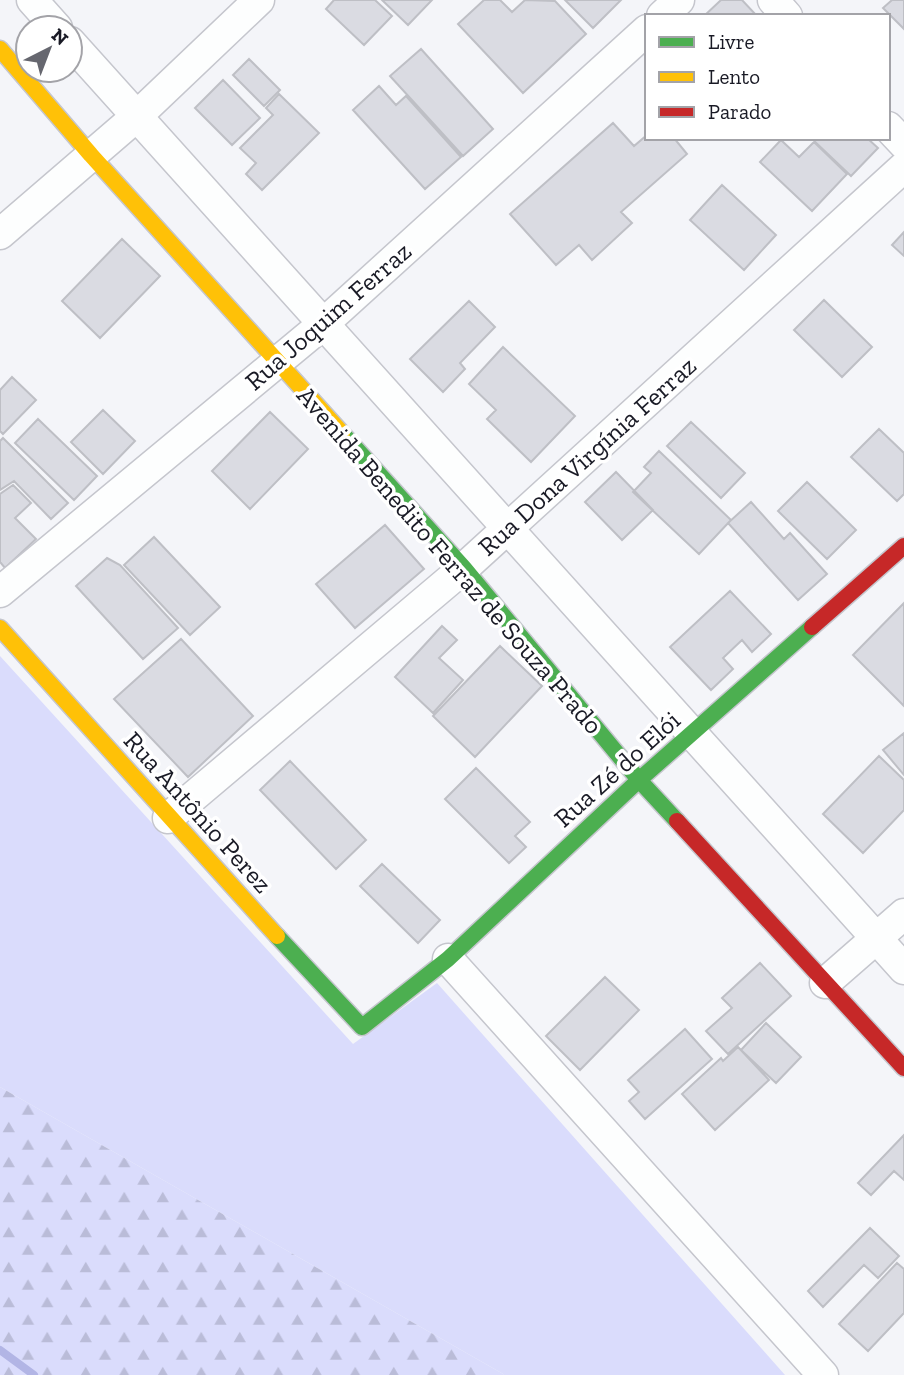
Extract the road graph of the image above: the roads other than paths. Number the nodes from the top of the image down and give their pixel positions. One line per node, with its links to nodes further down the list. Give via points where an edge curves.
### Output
1 (32, 0): 5 (street)
2 (259, 0): 11 (street)
3 (679, 0): 6 (street)
4 (773, 0): 7 (street)
5 (44, 14)
6 (664, 14)
7 (786, 14)
8 (645, 32): 17 (street, Rua Joquim Ferraz)
9 (0, 49): 14 (street, Avenida Benedito Ferraz de Souza Prado)
10 (84, 58): 11 (street)
11 (136, 116): 14 (street); 17 (street)
12 (890, 129): 13 (street)
13 (904, 144)
14 (91, 155): 16 (street); 18 (street, Avenida Benedito Ferraz de Souza Prado)
15 (904, 167): 19 (street, Rua Dona Virgínia Ferraz)
16 (0, 234)
17 (322, 325): 18 (street, Rua Joquim Ferraz); 19 (street)
18 (277, 360): 21 (street, Avenida Benedito Ferraz de Souza Prado); 22 (street, Rua Joquim Ferraz)
19 (509, 527): 21 (street, Rua Dona Virgínia Ferraz); 24 (street)
20 (904, 546): 24 (street, Rua Zé do Elói)
21 (464, 568): 25 (street, Avenida Benedito Ferraz de Souza Prado); 26 (street, Rua Dona Virgínia Ferraz)
22 (0, 592)
23 (0, 628): 26 (street, Rua Antônio Perez)
24 (693, 733): 25 (street, Rua Zé do Elói); 28 (street)
25 (639, 780): 29 (street, Rua Zé do Elói); 31 (street, Avenida Benedito Ferraz de Souza Prado)
26 (168, 818): 32 (street, Rua Antônio Perez)
27 (904, 914): 28 (street)
28 (876, 939): 30 (street); 31 (street)
29 (448, 959): 32 (street, Rua Zé do Elói); 34 (street)
30 (904, 970)
31 (825, 983): 33 (street, Avenida Benedito Ferraz de Souza Prado)
32 (362, 1027)
33 (904, 1068)
34 (823, 1375)

